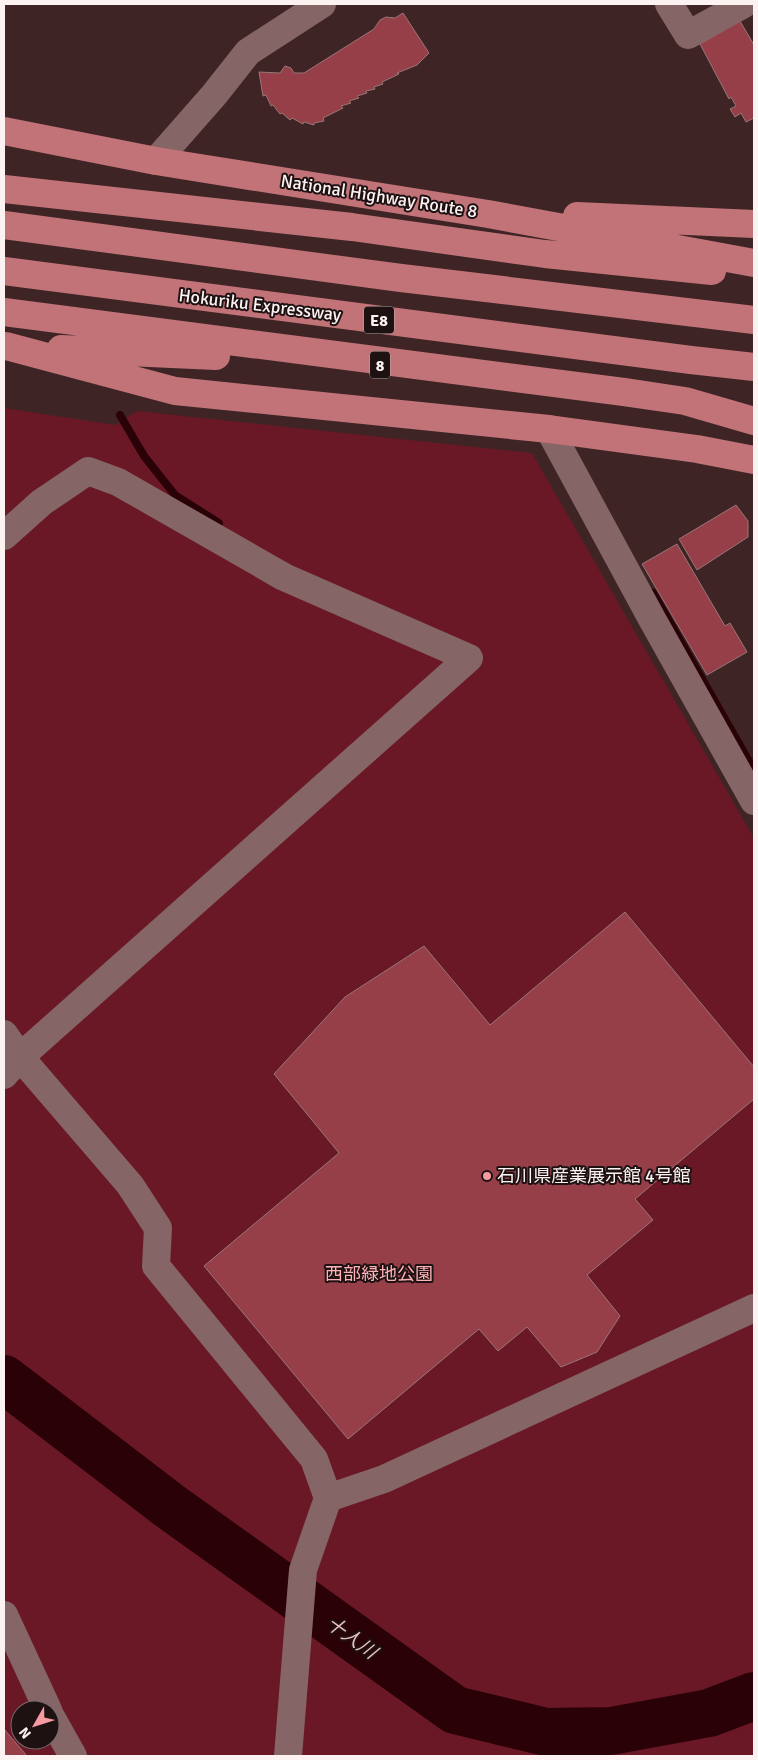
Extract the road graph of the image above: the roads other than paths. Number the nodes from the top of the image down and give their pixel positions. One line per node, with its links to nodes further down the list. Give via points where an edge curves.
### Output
1 (669, 4): 2 (street, via 688,35)
2 (744, 4)
3 (313, 6): 5 (street, via 248,52)
4 (4, 131): 5 (highway, National Highway Route 8)
5 (156, 161): 7 (highway, National Highway Route 8)
6 (4, 188): 12 (highway, via 352,227 555,255 681,269)
7 (488, 214): 8 (highway); 10 (highway, National Highway Route 8)
8 (754, 224)
9 (4, 225): 14 (highway, via 401,278)
10 (754, 263)
11 (4, 271): 16 (highway, Hokuriku Expressway / E8)
12 (754, 273)
13 (4, 312): 18 (highway, via 624,392 685,401)
14 (754, 320)
15 (5, 346): 17 (highway, 8, via 377,364 666,387); 19 (highway, via 175,390)
16 (754, 367)
17 (754, 405)
18 (754, 421)
19 (549, 429): 20 (highway); 22 (street)
20 (754, 460)
21 (4, 536): 24 (street, via 42,502 88,471 118,482 284,577 468,658)
22 (754, 801)
23 (4, 1034): 24 (street)
24 (12, 1066): 26 (street, via 130,1185 158,1228 156,1266 314,1459)
25 (754, 1308): 26 (street, via 384,1479)
26 (328, 1498): 30 (street, via 303,1570)
27 (4, 1615): 28 (street)
28 (43, 1700)
29 (60, 1733): 31 (street)
30 (285, 1753)
31 (73, 1756)

